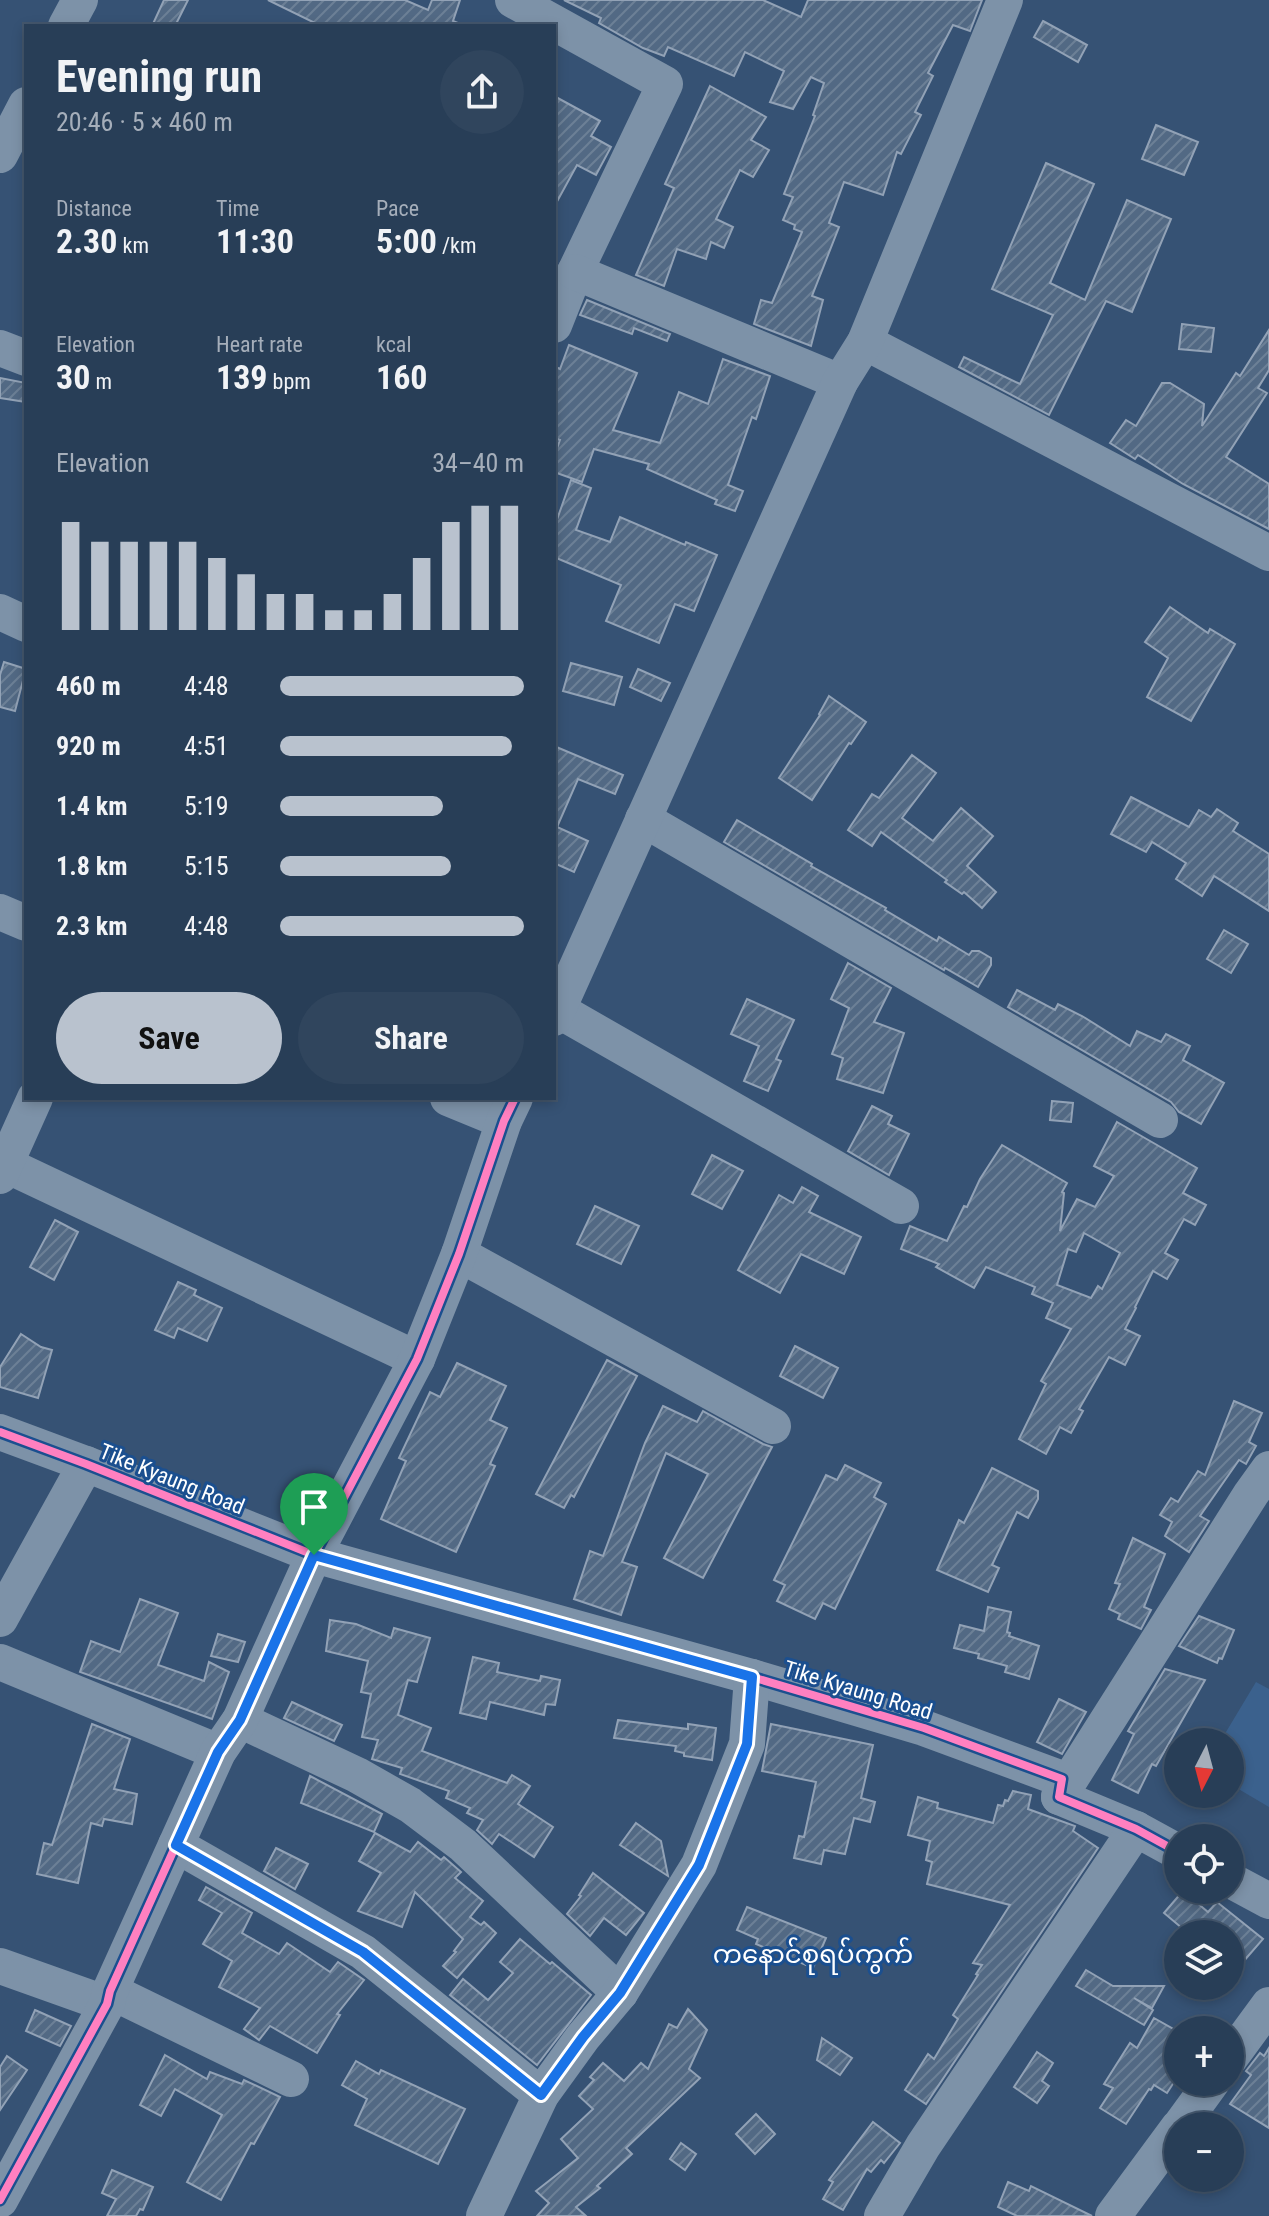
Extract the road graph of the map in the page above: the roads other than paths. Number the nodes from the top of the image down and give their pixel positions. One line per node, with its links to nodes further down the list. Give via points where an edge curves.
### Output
1 (80, 0): 4 (street)
2 (513, 0): 7 (street, via 665,84)
3 (1005, 0): 9 (street)
4 (67, 24)
5 (24, 109): 6 (street)
6 (0, 155)
7 (575, 272): 8 (street); 12 (street)
8 (556, 316)
9 (865, 342): 12 (street); 13 (street)
10 (0, 348): 11 (street)
11 (24, 357)
12 (840, 382): 16 (street)
13 (1269, 553)
14 (0, 612): 15 (street)
15 (24, 623)
16 (643, 819): 19 (street); 23 (street)
17 (0, 912): 18 (street)
18 (24, 922)
19 (556, 1014): 25 (street)
20 (34, 1100): 24 (street)
21 (458, 1100): 22 (street)
22 (509, 1110): 26 (street)
23 (1160, 1120)
24 (2, 1167): 27 (street)
25 (901, 1206)
26 (459, 1254): 27 (street); 28 (street)
27 (417, 1359): 32 (street)
28 (773, 1426)
29 (0, 1432): 30 (street, Tike Kyaung Road)
30 (86, 1464): 32 (street, Tike Kyaung Road); 33 (street)
31 (1269, 1469): 38 (street)
32 (314, 1555): 35 (street, Tike Kyaung Road); 36 (street)
33 (0, 1619)
34 (0, 1662): 37 (street)
35 (752, 1677): 38 (street, Tike Kyaung Road, via 924,1728 1062,1779); 45 (street, via 747,1744 699,1865)
36 (240, 1720): 37 (street); 45 (street, via 410,1805 463,1845)
37 (218, 1752): 41 (street)
38 (1059, 1797): 39 (street)
39 (1136, 1829): 40 (street); 54 (street, via 923,2146)
40 (1164, 1844)
41 (176, 1845): 46 (street); 50 (street, via 363,1952)
42 (1244, 1888): 43 (street)
43 (1269, 1901)
44 (0, 1966): 46 (street)
45 (620, 1993): 50 (street)
46 (109, 1998): 49 (street); 52 (street)
47 (1269, 2005): 48 (street)
48 (1244, 2039)
49 (291, 2079)
50 (541, 2095): 53 (street)
51 (1164, 2147): 55 (street)
52 (0, 2200)
53 (484, 2216)
54 (882, 2216)
55 (1113, 2216)

